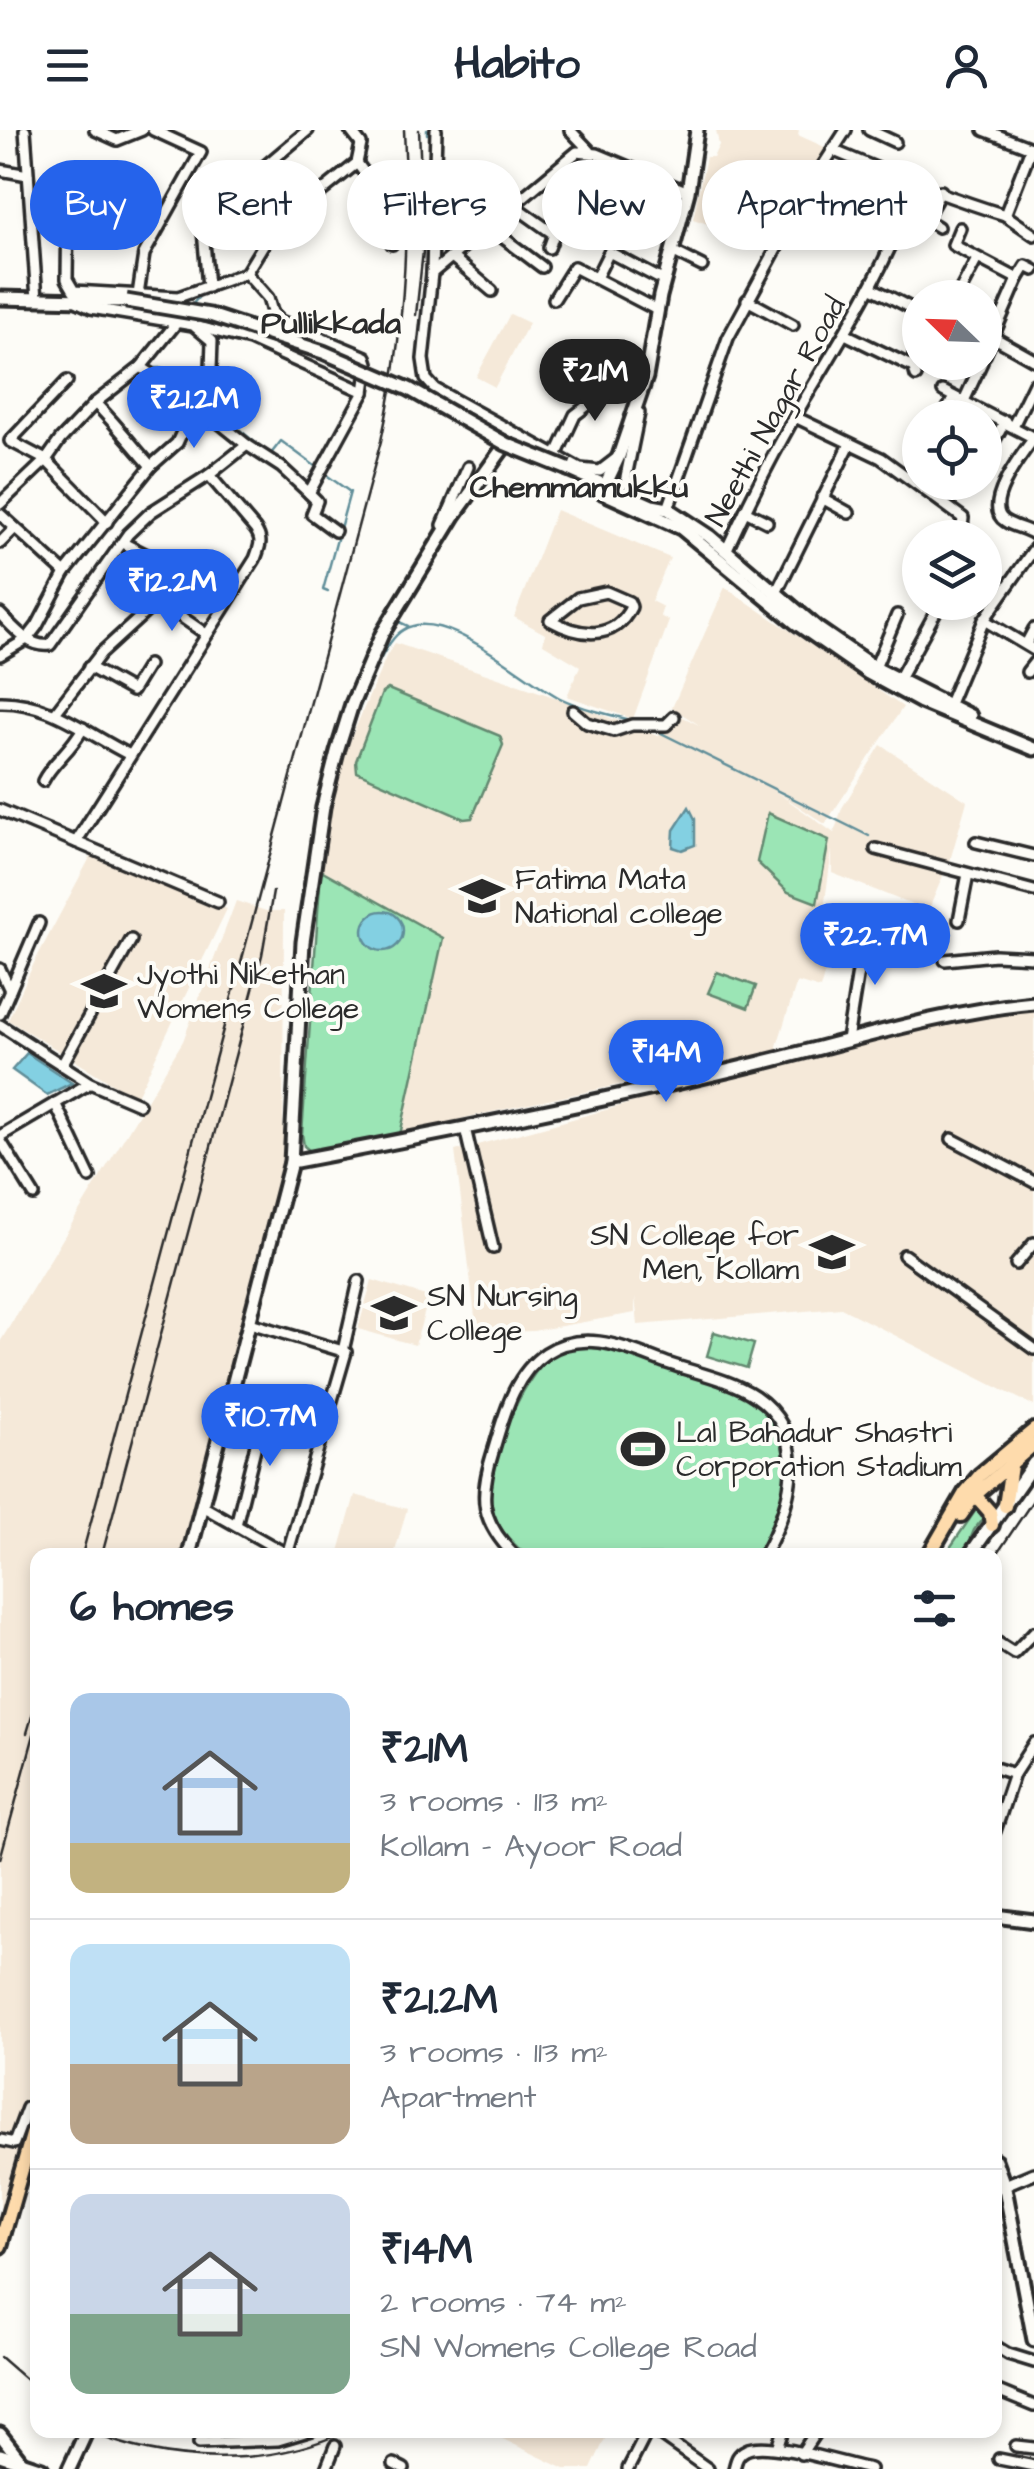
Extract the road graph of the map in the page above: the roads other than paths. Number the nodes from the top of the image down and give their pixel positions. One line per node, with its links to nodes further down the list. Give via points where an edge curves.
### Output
1 (25, 130): 22 (street)
2 (94, 130): 3 (street, via 117,140)
3 (142, 130)
4 (153, 130): 50 (street, via 201,152 144,254)
5 (308, 130): 46 (street, via 202,219)
6 (350, 130): 17 (street, via 361,144)
7 (436, 130): 41 (street)
8 (570, 130): 16 (street)
9 (697, 130): 23 (main road)
10 (846, 130): 15 (street)
11 (869, 130): 13 (street)
12 (984, 130): 14 (street)
13 (896, 142)
14 (1032, 148): 26 (street)
15 (832, 150): 18 (street); 19 (street)
16 (590, 151): 23 (street); 25 (street, via 567,158)
17 (358, 160)
18 (826, 160)
19 (855, 160)
20 (0, 170): 22 (street)
21 (347, 172): 40 (street, via 272,232)
22 (28, 174): 51 (street)
23 (688, 192): 34 (main road)
24 (943, 192): 26 (street)
25 (522, 197)
26 (1005, 216): 28 (street)
27 (960, 228): 36 (street, via 953,244)
28 (1034, 235)
29 (67, 250): 49 (street)
30 (461, 250): 35 (street)
31 (519, 250): 38 (street)
32 (775, 250): 53 (street)
33 (891, 250): 47 (street, Neethi Nagar Road)
34 (672, 251): 37 (street); 45 (main road)
35 (452, 257): 41 (street); 48 (street)
36 (978, 259): 43 (street); 44 (street)
37 (702, 266)
38 (542, 267)
39 (1034, 270): 44 (street, via 1026,266)
40 (246, 273): 46 (street); 70 (street, via 280,321 366,358)
41 (432, 273): 84 (street, via 426,380)
42 (596, 278): 45 (street, via 609,252); 52 (street, via 574,267); 55 (street)
43 (966, 280)
44 (1018, 280): 56 (street)
45 (664, 281): 55 (main road)
46 (208, 287): 50 (street, via 178,297)
47 (872, 288): 60 (street, Neethi Nagar Road); 60 (street, via 917,311 914,371)
48 (492, 291)
49 (69, 295): 50 (main road); 51 (main road); 57 (street, via 92,308)
50 (132, 298): 81 (main road, bridge, via 322,352 409,389)
51 (34, 299): 54 (main road)
52 (554, 299)
53 (747, 300): 59 (street); 97 (street)
54 (0, 302)
55 (658, 310): 64 (main road)
56 (1002, 318)
57 (178, 321): 58 (street); 63 (street)
58 (193, 325): 70 (street, via 250,340); 73 (street, via 212,342 211,369)
59 (793, 325)
60 (844, 334): 74 (street, Neethi Nagar Road)
61 (1002, 342): 62 (street)
62 (1034, 360)
63 (141, 368): 72 (street); 73 (street)
64 (646, 377): 85 (main road); 94 (street, via 627,460)
65 (600, 378): 84 (street)
66 (971, 380): 71 (street)
67 (67, 381): 79 (street)
68 (1034, 383): 76 (street)
69 (942, 391): 71 (street)
70 (364, 392): 92 (street)
71 (958, 400)
72 (95, 403): 86 (street); 87 (street)
73 (196, 404): 80 (street); 87 (street, via 176,443)
74 (795, 417): 82 (street); 98 (street, Neethi Nagar Road)
75 (1002, 421): 76 (street)
76 (1009, 423): 77 (street); 78 (street)
77 (1002, 433)
78 (1034, 438): 106 (street, via 1001,488 998,506 1005,522)
79 (10, 441): 83 (street); 86 (street)
80 (247, 444): 89 (street); 92 (street)
81 (506, 444): 90 (main road, bridge); 110 (main road)
82 (850, 444): 95 (street); 102 (street, via 881,458)
83 (0, 450)
84 (556, 456): 85 (street, via 592,473)
85 (620, 456): 90 (main road)
86 (46, 460): 93 (street); 101 (street)
87 (151, 466): 101 (street)
88 (468, 467): 110 (street)
89 (209, 476): 107 (street, via 151,512); 116 (street, via 260,537 255,558)
90 (604, 488): 94 (main road); 138 (main road, via 681,528 868,673 921,702)
91 (0, 489): 93 (street)
92 (309, 493): 105 (street, via 317,501 312,514)
93 (10, 496): 96 (street)
94 (634, 497): 97 (main road)
95 (822, 498): 99 (street); 115 (street)
96 (0, 504)
97 (668, 509): 111 (main road)
98 (745, 511): 103 (street); 111 (street, Neethi Nagar Road)
99 (849, 513)
100 (0, 514): 104 (street)
101 (109, 520): 107 (street); 112 (street)
102 (963, 520)
103 (767, 522)
104 (15, 528): 108 (street); 112 (street)
105 (335, 531)
106 (1034, 534)
107 (125, 538): 113 (street); 125 (street, via 50,645)
108 (0, 543)
109 (1034, 549): 114 (street)
110 (432, 550): 168 (main road, via 372,654 327,789 303,942)
111 (726, 550): 115 (main road)
112 (65, 573): 125 (street)
113 (186, 575): 116 (street); 117 (street)
114 (1002, 594)
115 (775, 595): 130 (main road)
116 (226, 600): 124 (street)
117 (160, 602): 124 (street); 129 (street)
118 (0, 614): 125 (street)
119 (897, 616): 130 (street)
120 (550, 620): 120 (street, via 578,598 606,592 631,607 625,620 597,633 569,631)
121 (931, 620): 131 (street)
122 (984, 620): 126 (street); 133 (street)
123 (1034, 629): 126 (street)
124 (206, 634): 139 (street)
125 (26, 639): 127 (street)
126 (1030, 647)
127 (0, 655)
128 (148, 666): 129 (street, via 132,691)
129 (89, 668): 135 (street)
130 (875, 668): 131 (main road)
131 (898, 681): 133 (main road)
132 (0, 702): 135 (street, via 20,700)
133 (948, 706): 138 (main road)
134 (573, 711): 136 (street, via 586,723 614,731 666,725)
135 (55, 713): 137 (street)
136 (674, 717)
137 (83, 728): 139 (street); 140 (street)
138 (1034, 746)
139 (130, 756): 142 (street)
140 (43, 781)
141 (0, 810): 142 (street)
142 (76, 842): 148 (street)
143 (976, 842): 145 (street)
144 (876, 850): 146 (street)
145 (1034, 856)
146 (968, 874): 147 (street); 149 (street)
147 (1034, 891)
148 (218, 902)
149 (958, 920)
150 (39, 922): 156 (street)
151 (865, 928): 160 (street)
152 (132, 940): 161 (street)
153 (1034, 957): 154 (street)
154 (945, 960)
155 (0, 969): 156 (street)
156 (10, 990): 158 (street)
157 (1034, 1003): 160 (main road, via 938,1016)
158 (0, 1014)
159 (0, 1025): 161 (street)
160 (846, 1040): 165 (main road)
161 (62, 1065): 162 (street)
162 (90, 1083): 163 (street); 164 (street)
163 (54, 1103): 166 (street); 169 (street)
164 (138, 1104)
165 (466, 1128): 168 (main road); 173 (street)
166 (0, 1138): 171 (street)
167 (952, 1139): 170 (street)
168 (291, 1162): 177 (main road)
169 (90, 1178)
170 (1034, 1182)
171 (34, 1194)
172 (1034, 1243): 175 (street)
173 (493, 1248)
174 (904, 1255): 178 (street)
175 (1016, 1264)
176 (359, 1281): 179 (street)
177 (250, 1323): 179 (street); 186 (main road)
178 (1034, 1349)
179 (342, 1351): 192 (street)
180 (266, 1404): 189 (street)
181 (1034, 1430): 183 (main road)
182 (1034, 1444): 183 (main road)
183 (1012, 1455): 185 (main road); 187 (main road); 195 (main road, via 964,1493)
184 (1034, 1462): 187 (main road)
185 (975, 1495): 188 (main road); 196 (main road)
186 (202, 1506): 189 (street); 190 (main road)
187 (1006, 1506): 188 (main road)
188 (992, 1524): 197 (main road)
189 (236, 1525): 191 (street)
190 (191, 1548)
191 (275, 1548)
192 (289, 1548)
193 (507, 1548): 194 (street, via 483,1507 484,1478 511,1396 547,1352 580,1339 728,1384 776,1416 793,1459 792,1479)
194 (768, 1548)
195 (933, 1548)
196 (941, 1548)
197 (975, 1548)
198 (1034, 1632): 199 (street, via 1014,1653)
199 (1002, 1646)
200 (1034, 1743): 202 (street)
201 (1002, 1770): 202 (street)
202 (1014, 1774): 203 (street)
203 (1002, 1811)
204 (1002, 1917): 205 (main road)
205 (1034, 1920)
206 (30, 2107): 207 (street, via 14,2143)
207 (0, 2140)
208 (30, 2142): 212 (main road)
209 (1034, 2173): 210 (street)
210 (1002, 2187)
211 (1002, 2195): 213 (main road)
212 (0, 2246)
213 (1030, 2299): 214 (main road)
214 (1034, 2340)
215 (1002, 2350): 216 (street)
216 (1034, 2362)
217 (1002, 2393): 218 (street)
218 (1034, 2406)
219 (0, 2434): 235 (main road)
220 (83, 2438): 237 (main road)
221 (201, 2438): 222 (street, via 199,2443)
222 (285, 2438)
223 (646, 2438): 239 (street)
224 (663, 2438): 240 (street)
225 (780, 2438): 229 (street)
226 (811, 2438): 231 (street)
227 (336, 2446): 238 (street)
228 (1016, 2446): 230 (street)
229 (777, 2448): 231 (street); 241 (street, via 746,2450)
230 (1034, 2448)
231 (800, 2454): 242 (street)
232 (0, 2455): 235 (main road)
233 (998, 2459): 234 (street)
234 (1034, 2466)
235 (24, 2467): 236 (main road)
236 (42, 2469)
237 (69, 2469)
238 (326, 2469)
239 (628, 2469)
240 (708, 2469)
241 (734, 2469)
242 (870, 2469)

